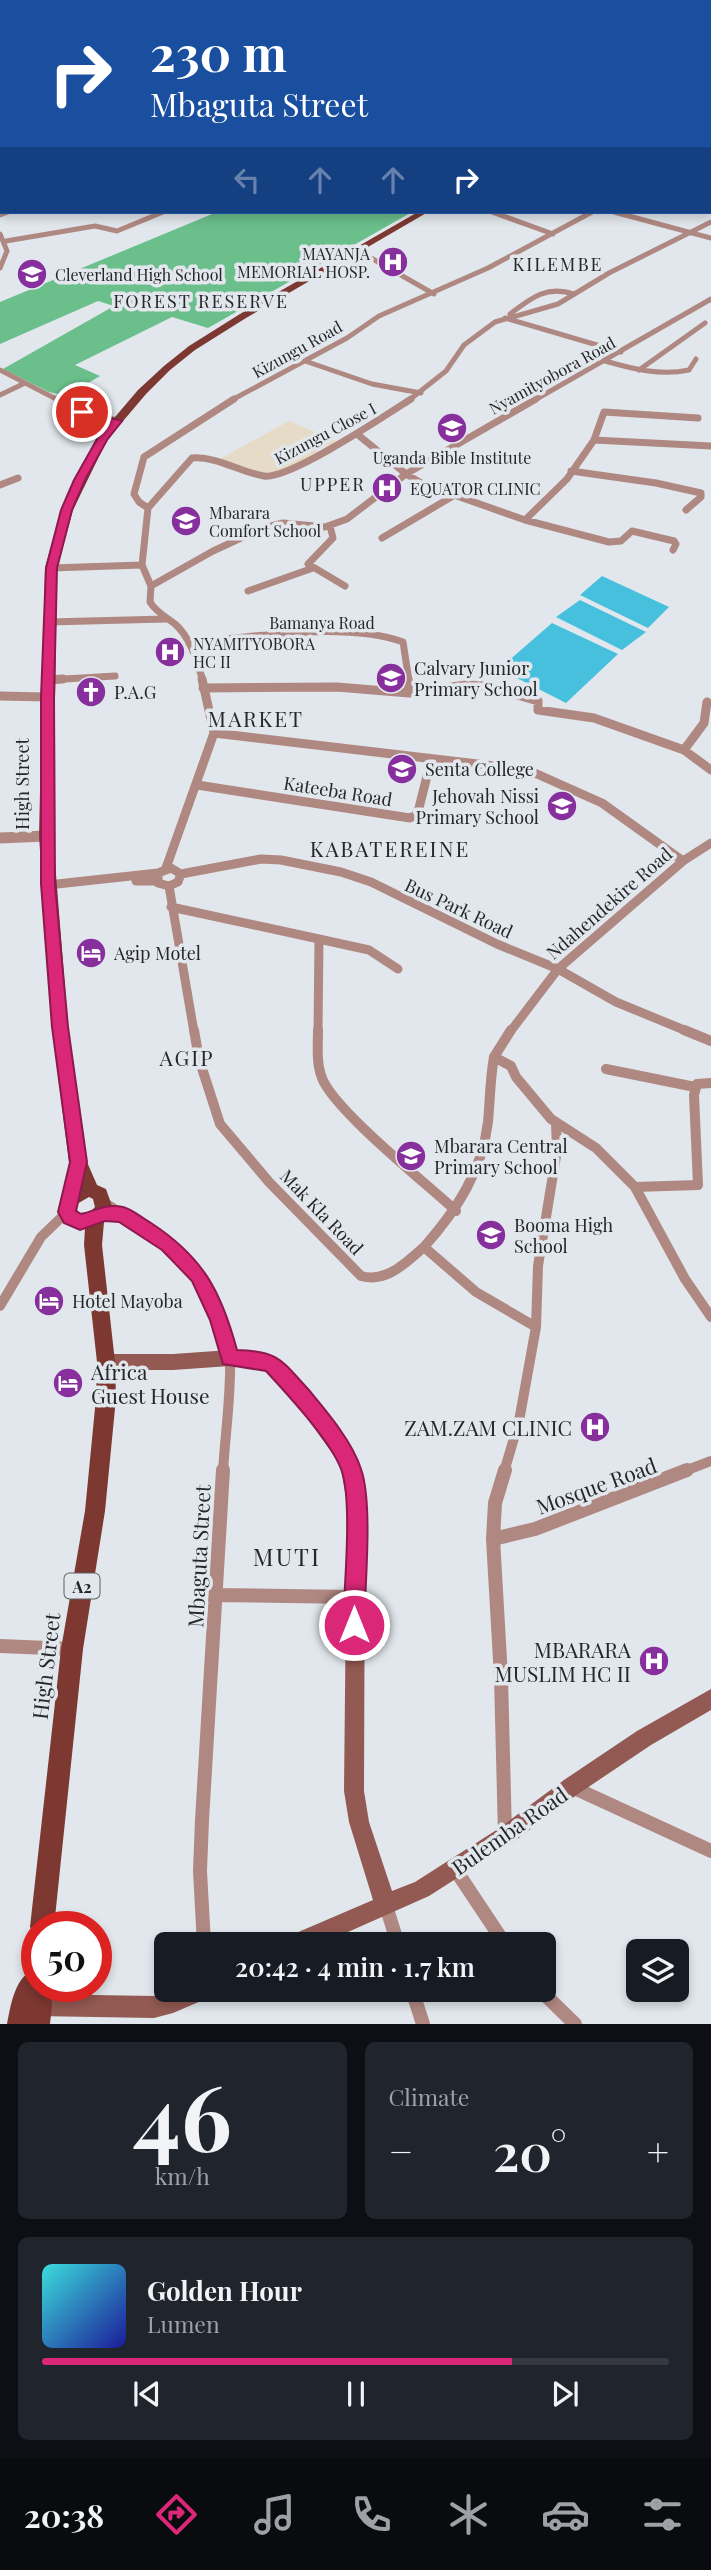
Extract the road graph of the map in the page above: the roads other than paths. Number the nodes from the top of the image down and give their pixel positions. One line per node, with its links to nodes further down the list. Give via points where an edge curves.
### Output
1 (158, 214): 11 (street, via 117,231 95,226)
2 (420, 214): 12 (main road, High Street)
3 (498, 214): 9 (street)
4 (588, 214): 9 (street, Kizungu Road)
5 (622, 214): 7 (street)
6 (711, 222): 7 (street)
7 (694, 233): 10 (street); 14 (street)
8 (0, 234): 11 (street)
9 (553, 234): 15 (street, Kizungu Road)
10 (711, 238)
11 (4, 243): 13 (street, via 6,257)
12 (357, 250): 15 (street); 30 (main road, High Street, via 192,348 142,391)
13 (0, 268)
14 (574, 294): 18 (street, via 558,304); 18 (street, Kizungu Close I, via 545,289)
15 (434, 295): 22 (street, Kizungu Road, via 379,316)
16 (711, 299): 17 (street, Nyamityobora Road)
17 (682, 317): 19 (street); 20 (street, Nyamityobora Road)
18 (504, 318): 20 (street); 27 (street, Kizungu Close I, via 464,345 446,371)
19 (708, 324): 25 (street)
20 (621, 352): 23 (street, Nyamityobora Road)
21 (696, 359): 25 (street, via 684,372)
22 (305, 361): 27 (street, via 350,378); 39 (street, Kizungu Road, via 218,408 144,457 134,494)
23 (605, 361): 25 (street); 35 (street, Nyamityobora Road)
24 (0, 370): 26 (street)
25 (639, 370)
26 (25, 383): 28 (street); 30 (street, via 82,412)
27 (421, 393): 31 (street, Kizungu Close I)
28 (0, 395)
29 (698, 418): 32 (street, via 604,412)
30 (117, 421): 46 (main road, High Street, via 79,480)
31 (357, 434): 35 (street); 39 (street, Kizungu Close I, via 267,477 204,457 192,458)
32 (594, 440): 33 (street); 34 (street)
33 (711, 446)
34 (571, 471): 40 (street, via 701,493); 41 (street)
35 (406, 474): 38 (street); 42 (street, Nyamityobora Road, via 360,510)
36 (18, 478): 37 (street)
37 (0, 485)
38 (453, 496): 41 (street); 43 (street)
39 (148, 508): 45 (street, Kizungu Road)
40 (687, 510)
41 (524, 520): 44 (street, via 608,542 640,531 674,541)
42 (330, 526): 47 (street, via 332,538 309,561); 48 (street, via 271,526)
43 (382, 538)
44 (673, 550)
45 (142, 565): 46 (street); 48 (street, Kizungu Road)
46 (51, 568): 52 (main road, High Street)
47 (313, 568): 49 (street); 50 (street)
48 (151, 586): 51 (street, Kizungu Road, via 149,602)
49 (345, 586)
50 (248, 591)
51 (167, 619): 52 (street); 53 (street)
52 (49, 622): 55 (main road, High Street)
53 (189, 643): 56 (street); 57 (street, Bamanya Road, via 306,633 388,636 402,642)
54 (115, 677): 55 (street)
55 (48, 680): 59 (main road, High Street)
56 (203, 688): 57 (street, via 337,687); 61 (street)
57 (408, 693): 62 (street, via 486,686 538,701 538,710 594,718)
58 (0, 696): 59 (street)
59 (47, 697): 66 (main road, High Street)
60 (706, 702): 62 (street, via 704,723)
61 (214, 733): 63 (street); 65 (street)
62 (684, 750): 64 (street)
63 (431, 760): 65 (street, Kateeba Road, via 419,808 410,818); 69 (street, via 541,774 620,814)
64 (711, 770)
65 (197, 785): 70 (street)
66 (46, 836): 67 (street); 73 (main road, High Street)
67 (0, 838)
68 (711, 843): 69 (street, Ndahendekire Road)
69 (683, 861): 76 (street, Ndahendekire Road)
70 (160, 874): 71 (street, via 175,869); 72 (street); 73 (street, via 136,881)
71 (181, 874): 72 (street, via 178,882); 76 (street, Bus Park Road, via 261,859 341,872)
72 (169, 886): 74 (street, Mak Kla Road)
73 (48, 888): 84 (main road, High Street)
74 (171, 907): 75 (street); 88 (street, Mak Kla Road, via 199,1059 220,1124 269,1182 361,1276 378,1279 392,1273)
75 (319, 939): 77 (street, via 369,950); 86 (street, via 318,1063 323,1081 341,1106)
76 (558, 969): 78 (street, Bus Park Road, via 616,1002); 79 (street, Ndahendekire Road)
77 (398, 970)
78 (711, 1041)
79 (494, 1057): 83 (street, via 511,1066); 86 (street, via 482,1155)
80 (606, 1069): 82 (street)
81 (711, 1083): 82 (street, via 700,1082)
82 (695, 1087): 85 (street, via 698,1185)
83 (556, 1123): 85 (street, via 596,1148); 91 (street, via 557,1150 538,1266)
84 (78, 1162): 87 (main road, High Street); 87 (main road, High Street, via 90,1190 83,1191)
85 (635, 1187): 90 (street)
86 (456, 1211): 88 (street)
87 (85, 1213): 89 (street, Mbaguta Street, via 49,1227); 92 (street, Mbaguta Street, via 122,1214 168,1244 198,1276 219,1319); 93 (main road, High Street / A2)
88 (424, 1247): 91 (street, via 476,1295)
89 (0, 1306)
90 (711, 1317)
91 (536, 1327): 95 (street, via 519,1421 495,1503)
92 (230, 1358): 93 (main road); 96 (street, Mbaguta Street); 97 (main road, via 272,1363 347,1459 356,1503)
93 (106, 1362): 99 (main road, High Street / A2, via 95,1511)
94 (711, 1461): 95 (street, Mosque Road, via 535,1529)
95 (493, 1539): 102 (street)
96 (215, 1595): 97 (street); 107 (street, Mbaguta Street, via 200,1871)
97 (353, 1597): 105 (main road, via 354,1791 359,1822)
98 (0, 1646): 99 (street)
99 (72, 1649): 106 (main road, High Street / A2)
100 (711, 1699): 101 (main road, Bulemba Road)
101 (571, 1787): 102 (main road, Bulemba Road); 103 (street)
102 (505, 1836): 104 (main road, Bulemba Road)
103 (711, 1852)
104 (455, 1869): 105 (main road, Bulemba Road); 110 (street)
105 (387, 1906): 108 (main road, Bulemba Road); 109 (street)
106 (44, 1911)
107 (203, 1932)
108 (325, 1932)
109 (395, 1932)
110 (497, 1932)
111 (53, 2002): 112 (main road, via 154,2007)
112 (173, 2002)
113 (416, 2002): 115 (street)
114 (552, 2002): 116 (street)
115 (423, 2024)
116 (575, 2024)

